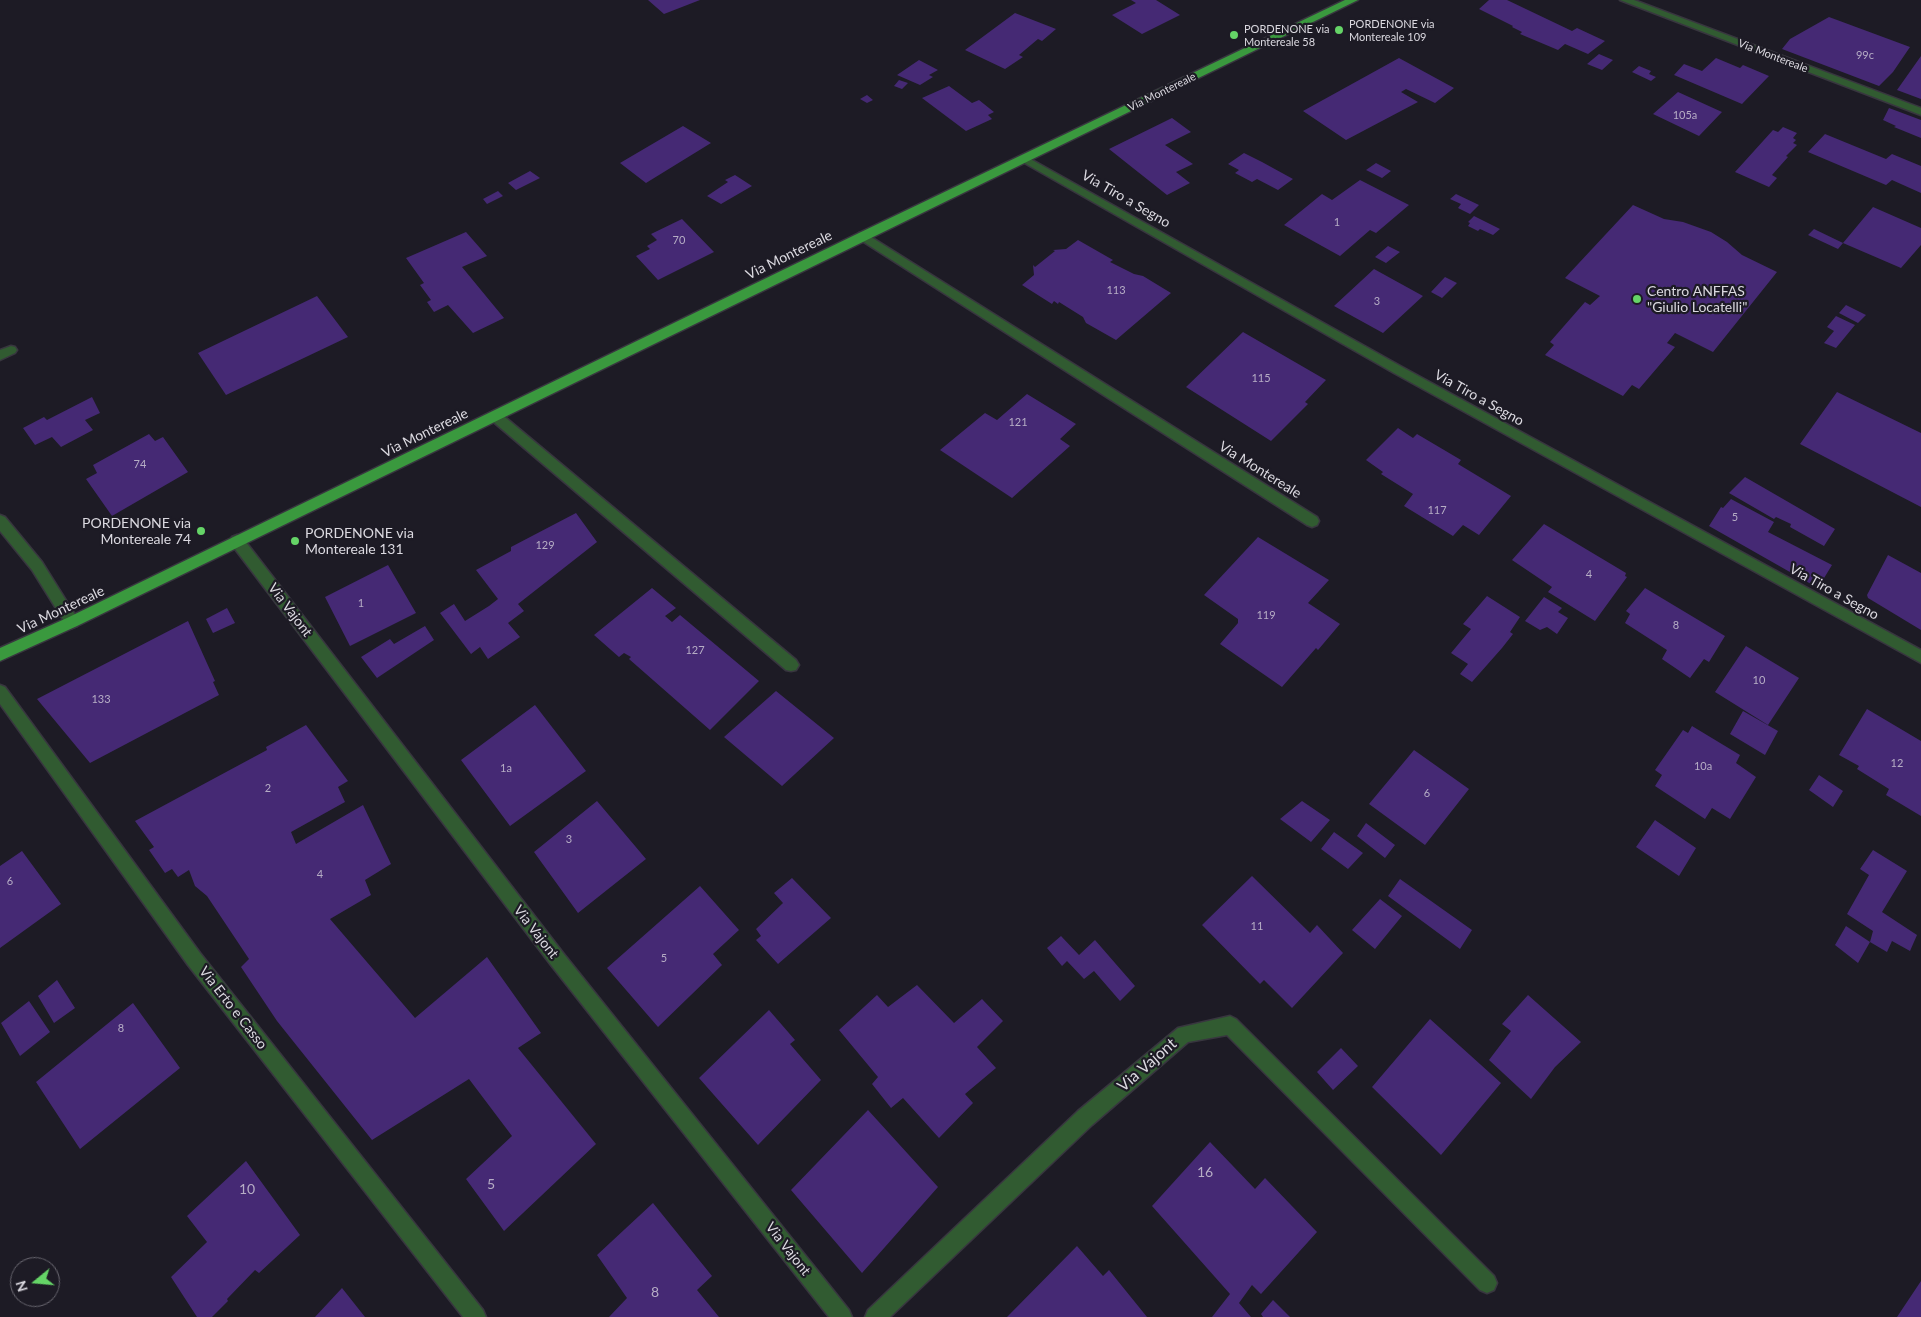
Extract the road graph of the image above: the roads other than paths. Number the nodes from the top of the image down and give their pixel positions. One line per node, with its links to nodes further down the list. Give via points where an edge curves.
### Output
1 (1353, 0): 4 (main road, Via Montereale)
2 (1624, 0): 3 (street, Via Montereale)
3 (1921, 112)
4 (1025, 159): 5 (main road, Via Montereale); 12 (street, Via Tiro a Segno, via 1406,375)
5 (863, 236): 6 (main road, Via Montereale); 8 (street, Via Montereale)
6 (495, 416): 9 (main road, Via Montereale); 13 (street)
7 (0, 521): 10 (street, via 37,566)
8 (1312, 521)
9 (237, 541): 10 (main road, Via Montereale); 17 (street, Via Vajont, via 557,959)
10 (72, 622): 11 (main road, Via Montereale)
11 (0, 655)
12 (1921, 657)
13 (790, 665)
14 (0, 692): 16 (street, Via Erto e Casso, via 194,959)
15 (1487, 1283): 18 (street, Via Vajont, via 1230,1025 1184,1034 1085,1118)
16 (476, 1317)
17 (842, 1317)
18 (875, 1317)

